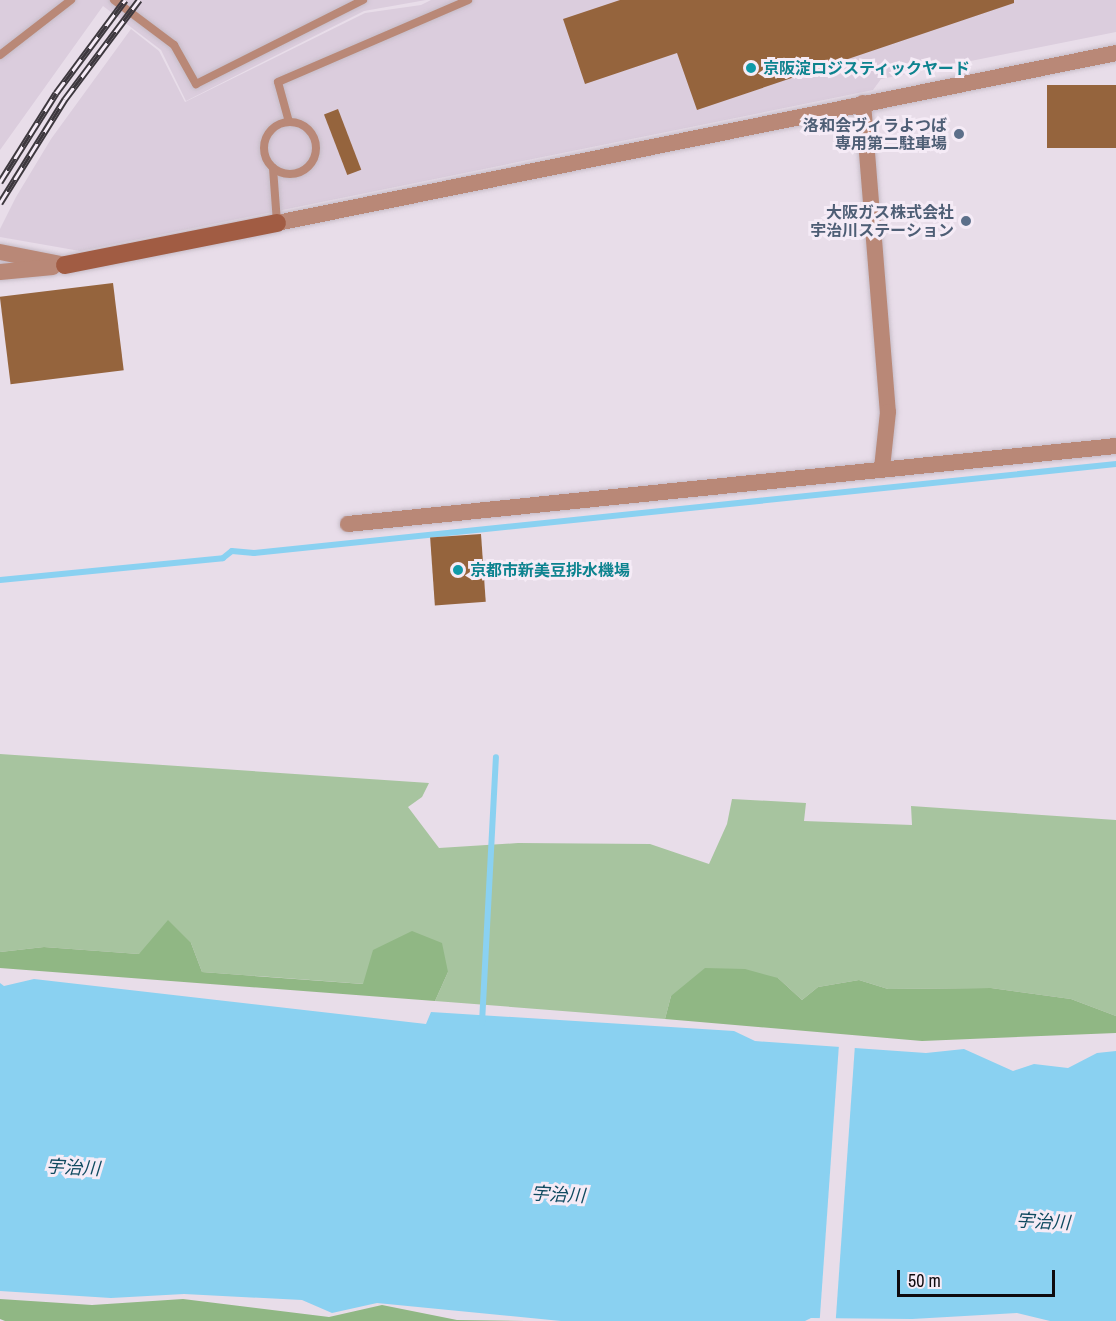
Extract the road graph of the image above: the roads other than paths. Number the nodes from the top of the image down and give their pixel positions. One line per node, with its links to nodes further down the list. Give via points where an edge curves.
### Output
1 (71, 0): 6 (lane)
2 (114, 0): 3 (lane, via 174,45 196,84)
3 (363, 0)
4 (468, 0): 8 (lane, via 278,82)
5 (1116, 53): 7 (street)
6 (0, 55)
7 (863, 103): 10 (street); 15 (street, via 888,412)
8 (289, 122): 9 (lane, via 274,128 265,140 265,155); 9 (lane, via 311,133 315,157 297,174 280,173)
9 (273, 168): 10 (lane)
10 (277, 223): 12 (street)
11 (0, 252): 12 (street)
12 (65, 265): 13 (street)
13 (0, 272)
14 (1116, 446): 15 (street)
15 (882, 468): 16 (street)
16 (348, 524)

